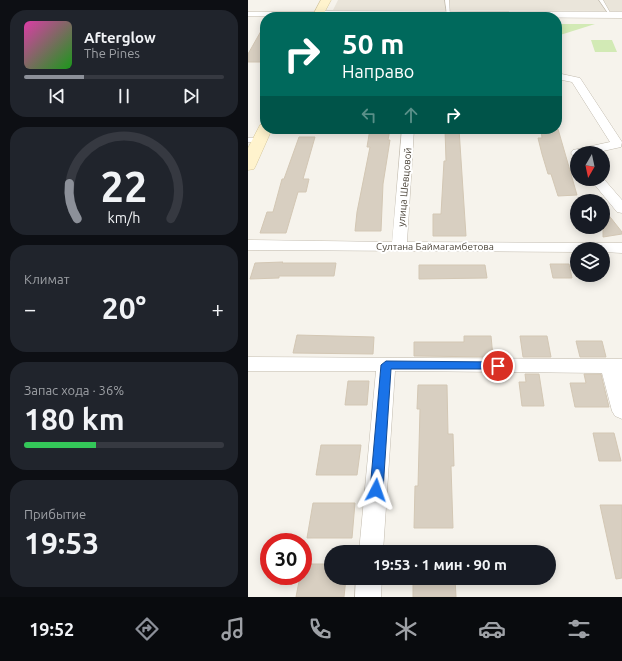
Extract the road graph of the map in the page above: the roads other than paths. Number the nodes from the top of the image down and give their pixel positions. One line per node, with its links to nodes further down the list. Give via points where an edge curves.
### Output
1 (326, 0): 4 (main road)
2 (447, 0): 5 (lane)
3 (601, 0): 9 (lane)
4 (320, 12)
5 (449, 12)
6 (248, 14): 7 (street)
7 (260, 14)
8 (562, 15): 9 (street)
9 (611, 15): 10 (street)
10 (622, 15)
11 (562, 77): 14 (street, via 576,80 617,144)
12 (408, 134): 19 (street, улица Шевцовой)
13 (258, 136): 15 (main road)
14 (608, 146)
15 (248, 165)
16 (603, 186): 17 (street)
17 (622, 209)
18 (248, 245): 19 (street, Султана Баймагамбетова)
19 (399, 246): 20 (street, Султана Баймагамбетова)
20 (622, 248)
21 (248, 364): 22 (street)
22 (386, 365): 23 (street); 25 (street)
23 (616, 366): 24 (street)
24 (622, 411)
25 (372, 545)
26 (369, 585): 27 (street)
27 (368, 597)

